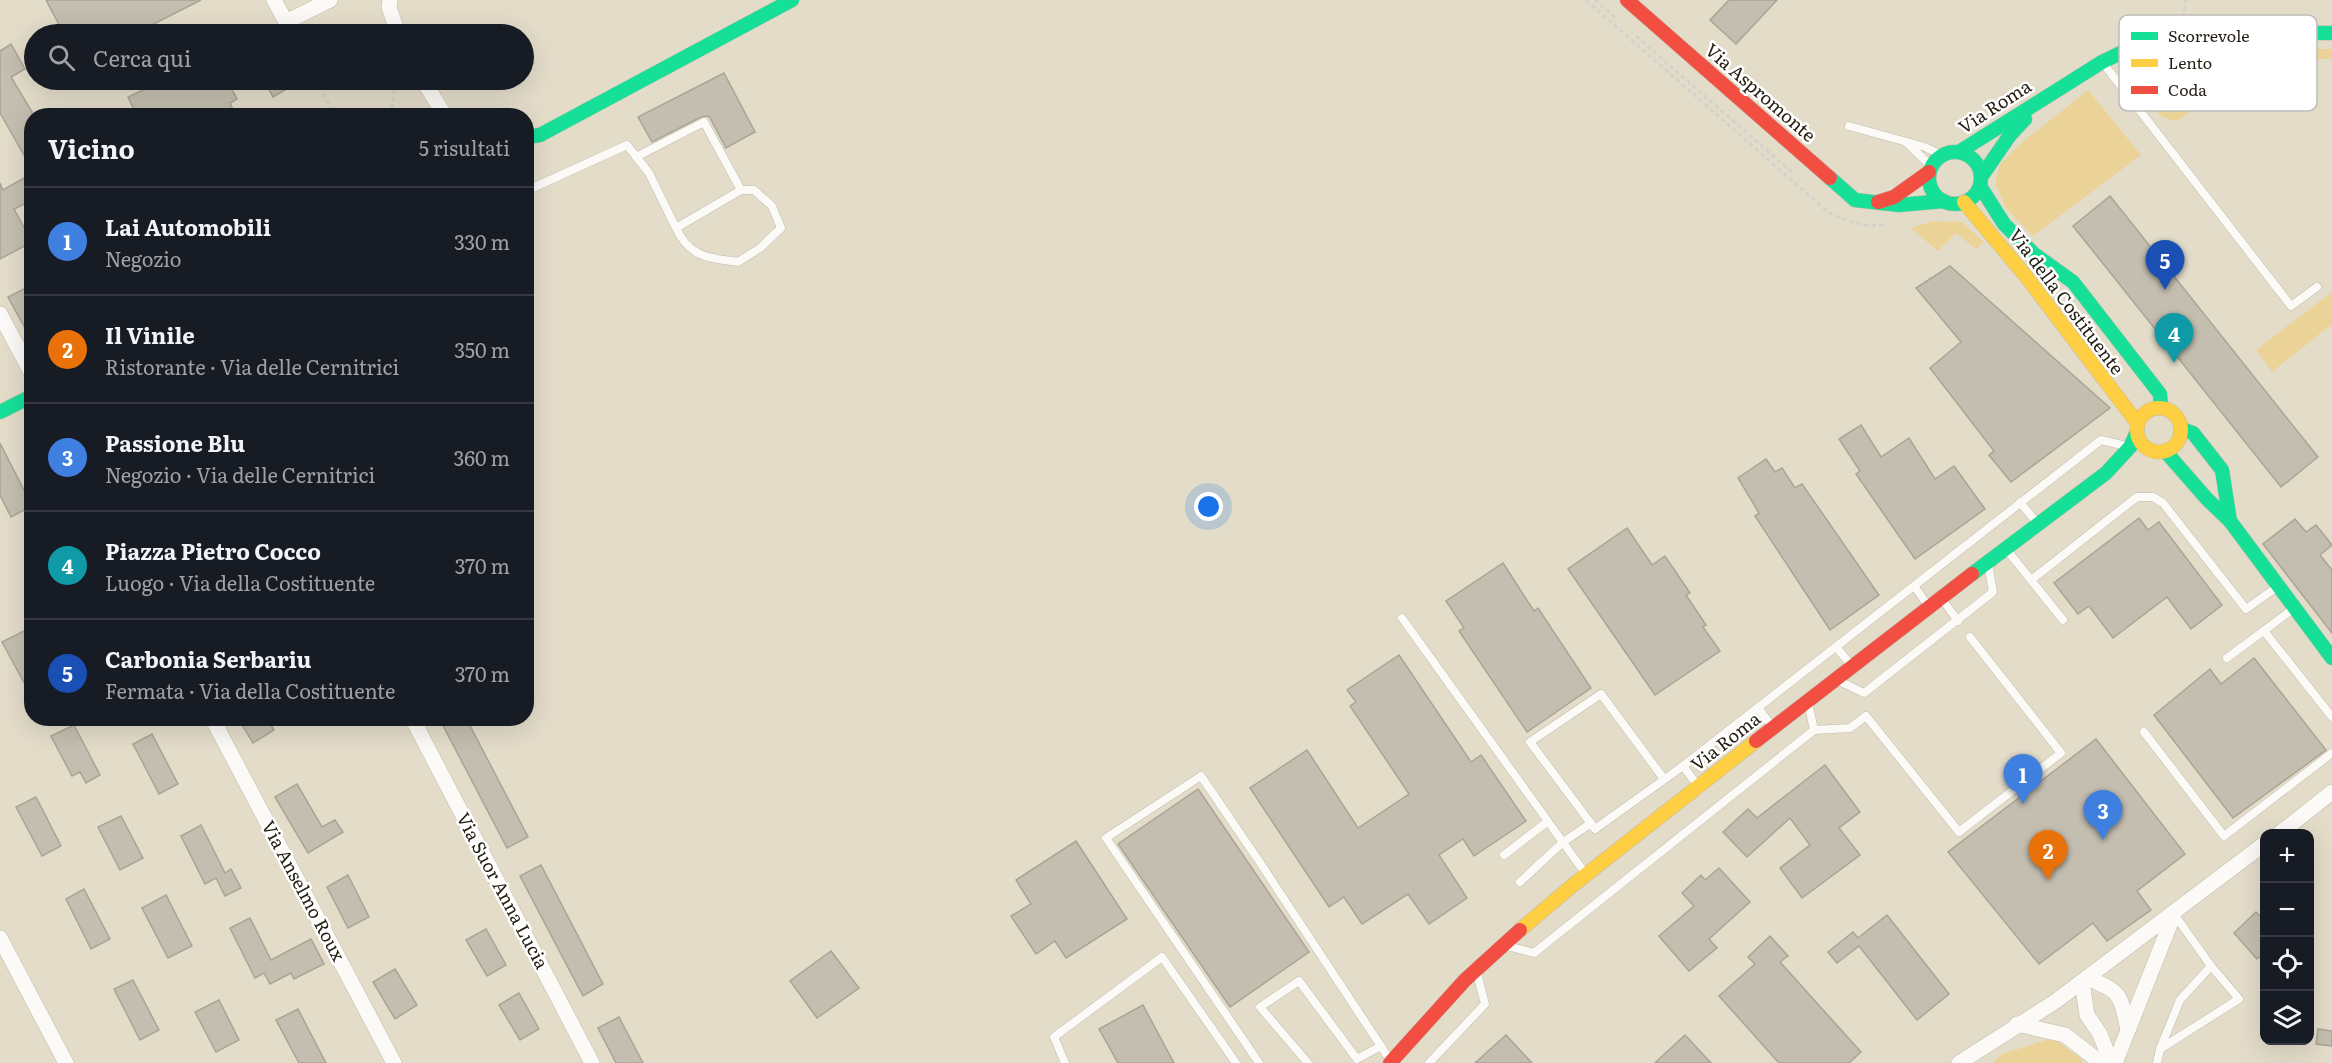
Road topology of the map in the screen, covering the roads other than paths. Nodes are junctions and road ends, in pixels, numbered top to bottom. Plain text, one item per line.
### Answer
1 (274, 0) edge
2 (330, 0) edge
3 (792, 0) edge
4 (1627, 0) edge
5 (386, 2) edge
6 (394, 24) edge
7 (2317, 33) edge
8 (2332, 33) edge
9 (2119, 54) edge
10 (2102, 62) junction
11 (2119, 84) edge
12 (429, 90) edge
13 (2051, 93) junction
14 (440, 108) edge
15 (2140, 111) edge
16 (1850, 126) dead end
17 (534, 135) edge
18 (1906, 142) junction
19 (1959, 152) junction
20 (1941, 155) junction
21 (636, 157) junction
22 (1930, 169) junction
23 (1980, 182) junction
24 (534, 187) edge
25 (741, 190) junction
26 (1944, 201) junction
27 (1964, 202) junction
28 (1874, 203) junction
29 (676, 228) junction
30 (2059, 271) junction
31 (2317, 287) dead end
32 (2037, 291) junction
33 (0, 314) edge
34 (24, 359) edge
35 (24, 400) edge
36 (2161, 408) junction
37 (0, 412) edge
38 (2138, 428) junction
39 (2182, 429) junction
40 (2130, 447) junction
41 (2161, 452) junction
42 (2106, 473) junction
43 (2020, 502) junction
44 (2230, 521) junction
45 (2038, 525) junction
46 (2006, 549) junction
47 (1988, 563) junction
48 (2031, 580) junction
49 (1914, 586) junction
50 (2278, 586) junction
51 (1941, 598) junction
52 (1929, 607) junction
53 (2295, 608) junction
54 (1402, 618) dead end
55 (2063, 620) dead end
56 (1958, 621) junction
57 (2264, 631) junction
58 (1970, 637) dead end
59 (1837, 648) junction
60 (2227, 658) dead end
61 (2332, 658) edge
62 (1852, 666) junction
63 (1835, 679) junction
64 (1808, 701) junction
65 (1758, 708) junction
66 (2332, 717) edge
67 (217, 726) edge
68 (416, 726) edge
69 (1773, 728) junction
70 (1814, 730) junction
71 (2144, 732) dead end
72 (2332, 753) edge
73 (1683, 766) junction
74 (1664, 779) junction
75 (1698, 787) junction
76 (2332, 792) edge
77 (1547, 822) junction
78 (1591, 823) junction
79 (2285, 829) edge
80 (1562, 843) junction
81 (2260, 848) edge
82 (1504, 855) dead end
83 (1586, 874) junction
84 (1520, 882) dead end
85 (2174, 914) junction
86 (0, 938) edge
87 (1502, 945) junction
88 (2211, 966) junction
89 (1476, 969) junction
90 (2085, 980) junction
91 (2011, 1028) junction
92 (2128, 1030) junction
93 (1381, 1046) junction
94 (2160, 1049) junction
95 (1355, 1061) edge
96 (1390, 1062) edge
97 (66, 1063) edge
98 (394, 1063) edge
99 (592, 1063) edge
100 (1065, 1063) edge
101 (1236, 1063) edge
102 (1259, 1063) edge
103 (1308, 1063) edge
104 (1429, 1063) edge
105 (1959, 1063) edge
106 (2101, 1063) edge
107 (2113, 1063) edge
108 (2157, 1063) edge

1 - 2 street
3 - 17 main road
4 - 28 main road, Via Aspromonte
5 - 6 street
7 - 8 main road, Via Roma
9 - 10 main road, Via Roma
10 - 11 lane
10 - 13 main road, Via Roma
12 - 14 street
13 - 19 main road, Via Roma
13 - 23 main road, Via Roma
15 - 31 lane
16 - 18 lane
18 - 20 lane
18 - 22 lane
19 - 20 main road
19 - 23 main road
20 - 22 main road
21 - 24 lane
21 - 25 lane
21 - 29 lane
22 - 26 main road
22 - 28 main road
23 - 27 main road
23 - 30 main road, Via della Costituente
25 - 29 lane
25 - 29 lane
26 - 27 main road
26 - 28 main road, Via Aspromonte
27 - 32 main road, Via della Costituente
30 - 32 main road
30 - 36 main road, Via della Costituente
32 - 38 main road, Via della Costituente
33 - 34 street
35 - 37 main road
36 - 38 main road
36 - 39 main road
38 - 40 main road, Via Roma
38 - 41 main road
39 - 41 main road
39 - 44 main road
40 - 42 main road, Via Roma
40 - 43 lane
41 - 42 main road, Via Roma
41 - 44 main road
42 - 45 main road, Via Roma
43 - 45 lane
43 - 49 lane
44 - 50 main road
45 - 46 main road, Via Roma
46 - 47 main road, Via Roma
46 - 48 lane
47 - 51 main road, Via Roma
47 - 56 lane
48 - 50 lane
48 - 55 lane
49 - 52 lane
49 - 59 lane
50 - 53 main road
51 - 52 main road, Via Roma
51 - 56 lane
52 - 62 main road, Via Roma
53 - 57 lane
53 - 61 main road
54 - 77 lane
56 - 63 lane
57 - 60 lane
57 - 66 lane
58 - 70 lane
59 - 62 lane
59 - 65 lane
62 - 63 main road, Via Roma
63 - 64 main road, Via Roma
64 - 69 main road, Via Roma
64 - 70 lane
65 - 69 lane
65 - 73 lane
67 - 98 street, Via Anselmo Roux
68 - 99 street, Via Suor Anna Lucia
69 - 75 main road, Via Roma
70 - 87 lane
71 - 72 lane
73 - 74 lane
73 - 75 lane
74 - 78 lane
74 - 78 lane
75 - 83 main road, Via Roma
76 - 79 street
77 - 80 lane
77 - 82 lane
78 - 80 lane
80 - 83 lane
80 - 84 lane
81 - 85 street
83 - 87 main road, Via Roma
85 - 88 lane
85 - 90 street
85 - 92 street
86 - 97 street
87 - 89 main road, Via Roma
88 - 94 lane
88 - 94 lane
89 - 96 main road, Via Roma
89 - 104 lane
90 - 91 street
90 - 92 street
90 - 107 street
91 - 105 street
91 - 106 street
92 - 107 street
93 - 95 lane
93 - 96 lane
93 - 102 lane
94 - 108 lane
95 - 103 lane
100 - 101 lane

